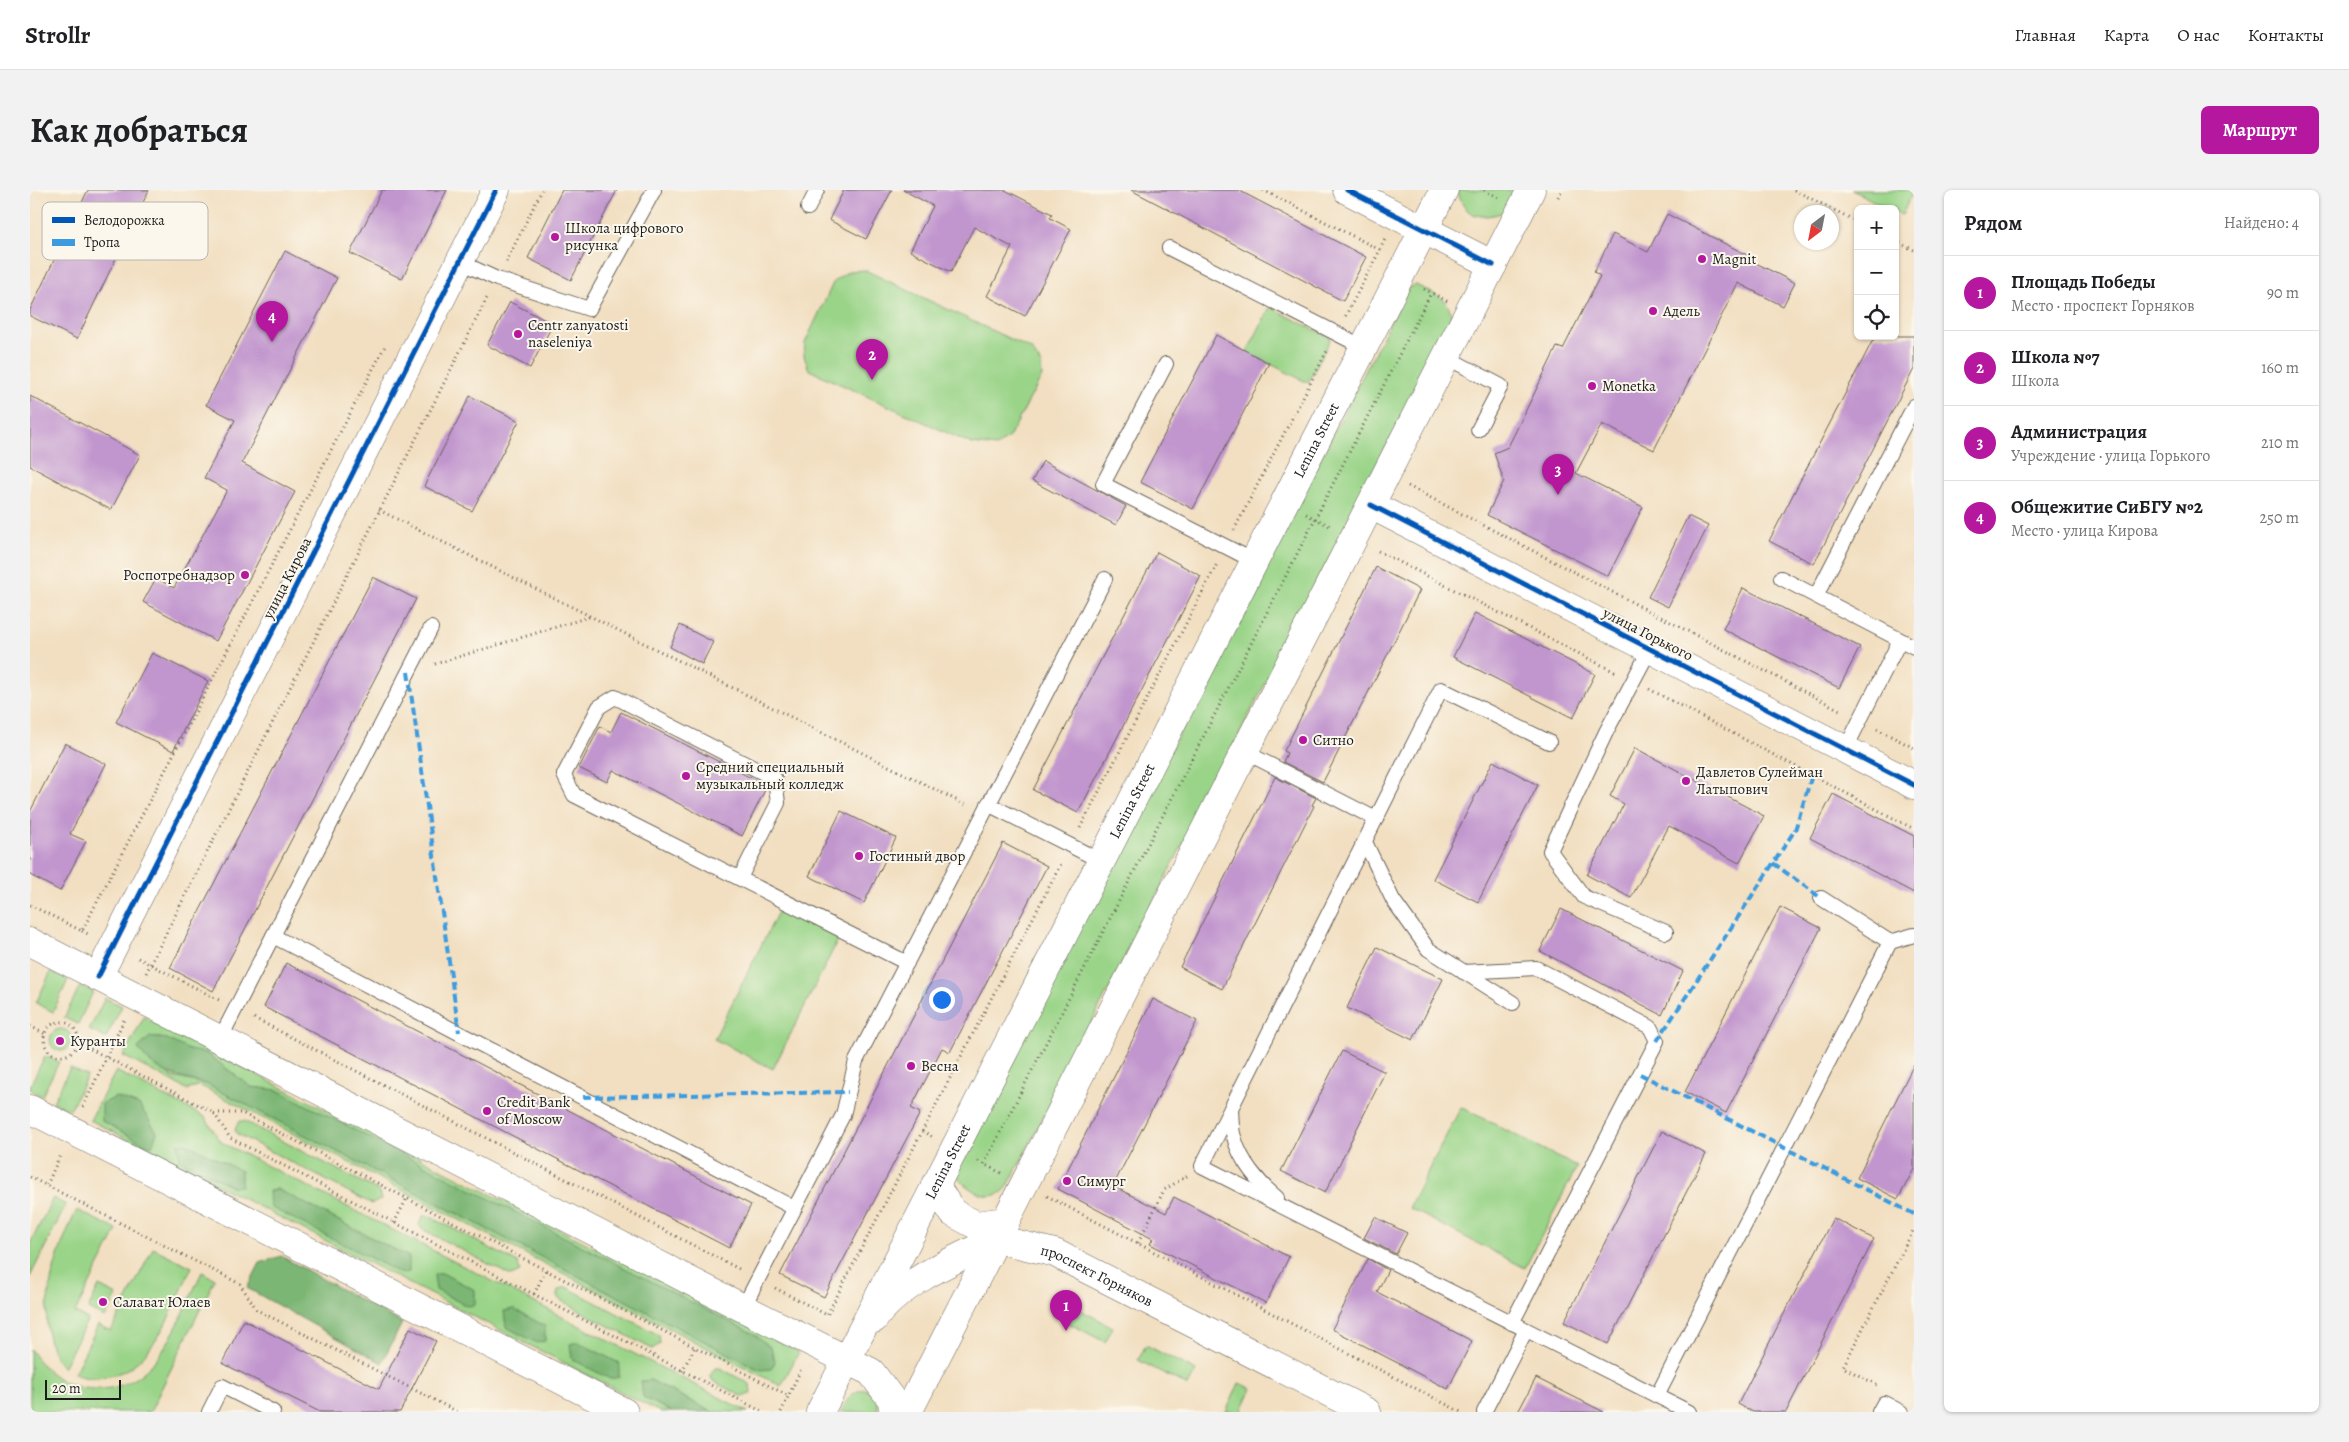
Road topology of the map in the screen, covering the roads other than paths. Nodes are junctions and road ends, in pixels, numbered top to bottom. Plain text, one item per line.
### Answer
1 (496, 190) edge
2 (654, 190) edge
3 (817, 190) edge
4 (1347, 190) edge
5 (1444, 190) edge
6 (1531, 190) edge
7 (808, 208) dead end
8 (1424, 229) junction
9 (1169, 248) dead end
10 (460, 262) junction
11 (1493, 265) junction
12 (1363, 347) junction
13 (1446, 357) junction
14 (1166, 364) dead end
15 (1914, 406) edge
16 (1478, 430) dead end
17 (1371, 505) junction
18 (1254, 562) junction
19 (1781, 578) dead end
20 (1105, 579) dead end
21 (1816, 596) junction
22 (431, 628) dead end
23 (1900, 640) junction
24 (1914, 647) edge
25 (1650, 649) junction
26 (1549, 742) dead end
27 (1846, 750) junction
28 (1245, 752) junction
29 (1914, 785) edge
30 (986, 808) junction
31 (1376, 819) junction
32 (1365, 842) junction
33 (1101, 861) junction
34 (740, 878) junction
35 (1820, 898) dead end
36 (1666, 932) dead end
37 (1914, 935) edge
38 (274, 936) junction
39 (30, 942) edge
40 (1890, 942) junction
41 (907, 963) junction
42 (1463, 972) junction
43 (98, 977) junction
44 (1513, 1003) dead end
45 (220, 1039) junction
46 (30, 1109) edge
47 (1231, 1109) junction
48 (935, 1185) junction
49 (794, 1208) junction
50 (1292, 1212) junction
51 (1001, 1230) junction
52 (743, 1308) junction
53 (1512, 1323) junction
54 (1526, 1330) junction
55 (846, 1359) junction
56 (1657, 1396) junction
57 (1339, 1405) edge
58 (1881, 1407) edge
59 (209, 1412) edge
60 (274, 1412) edge
61 (624, 1412) edge
62 (820, 1412) edge
63 (893, 1412) edge
64 (908, 1412) edge
65 (1367, 1412) edge
66 (1484, 1412) edge
67 (1689, 1412) edge
68 (1901, 1412) edge

1 - 10 main road, улица Кирова
2 - 10 lane
3 - 7 lane
4 - 8 main road
5 - 8 main road, Lenina Street
6 - 11 main road
8 - 11 main road
8 - 12 main road, Lenina Street
9 - 12 lane
10 - 43 main road, улица Кирова
11 - 13 main road
12 - 18 main road, Lenina Street
13 - 16 lane
13 - 17 main road
14 - 18 lane
15 - 21 lane
17 - 25 main road, улица Горького
17 - 28 main road
18 - 33 main road, Lenina Street
19 - 21 lane
20 - 30 lane
21 - 23 lane
22 - 38 lane
23 - 24 lane
23 - 27 lane
25 - 27 main road, улица Горького
25 - 36 lane
26 - 31 lane
27 - 29 main road, улица Горького
28 - 31 lane
28 - 51 main road
30 - 33 lane
30 - 41 lane
31 - 32 lane
32 - 42 lane
32 - 47 lane
33 - 48 main road, Lenina Street
34 - 34 lane
34 - 41 lane
35 - 40 lane
37 - 40 lane
38 - 45 lane
38 - 49 lane
39 - 43 main road
40 - 56 lane
41 - 49 lane
42 - 44 lane
42 - 53 lane
43 - 45 main road
45 - 52 main road
46 - 61 main road
47 - 50 lane
47 - 50 lane
48 - 51 main road
48 - 55 main road, Lenina Street
49 - 52 lane
50 - 53 lane
51 - 55 main road
51 - 57 main road, проспект Горняков
51 - 64 main road
52 - 55 main road
53 - 54 lane
54 - 56 lane
54 - 66 lane
55 - 62 main road, Lenina Street
55 - 63 main road
56 - 67 lane
57 - 65 main road, проспект Горняков
58 - 68 lane
59 - 60 lane

